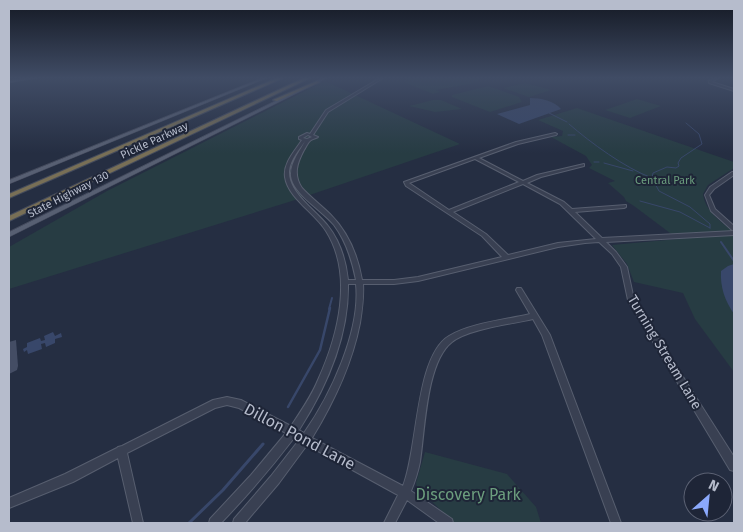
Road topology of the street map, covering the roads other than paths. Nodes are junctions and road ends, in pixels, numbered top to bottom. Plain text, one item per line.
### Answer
1 (205, 103) edge
2 (212, 103) edge
3 (224, 103) edge
4 (255, 103) edge
5 (269, 103) edge
6 (276, 103) edge
7 (340, 103) edge
8 (310, 134) junction
9 (556, 134) dead end
10 (307, 140) junction
11 (476, 158) junction
12 (130, 162) junction
13 (582, 164) dead end
14 (290, 173) junction
15 (734, 173) edge
16 (9, 182) edge
17 (524, 182) junction
18 (31, 186) junction
19 (9, 196) edge
20 (624, 206) dead end
21 (572, 211) junction
22 (449, 212) junction
23 (9, 219) edge
24 (734, 231) edge
25 (9, 235) edge
26 (600, 240) junction
27 (506, 257) junction
28 (345, 282) junction
29 (359, 282) junction
30 (519, 290) dead end
31 (534, 316) junction
32 (293, 432) junction
33 (306, 440) junction
34 (121, 450) junction
35 (734, 466) edge
36 (405, 493) junction
37 (9, 503) edge
38 (138, 523) edge
39 (214, 523) edge
40 (238, 523) edge
41 (389, 523) edge
42 (448, 523) edge
43 (616, 523) edge

1 - 16 main road
2 - 18 highway
3 - 18 highway, Pickle Parkway
4 - 12 highway, Pickle Parkway
5 - 12 highway
6 - 25 main road, State Highway 130
7 - 8 street
8 - 10 street
8 - 10 street
9 - 11 street
10 - 14 street
11 - 17 street, Turning Stream Lane
11 - 22 street
12 - 23 highway, Pickle Parkway
13 - 17 street
14 - 28 street
14 - 29 street
15 - 24 street
17 - 21 street, Turning Stream Lane
17 - 22 street
18 - 19 highway, Pickle Parkway
20 - 21 street
21 - 26 street, Turning Stream Lane
22 - 27 street
24 - 26 street
26 - 27 street
26 - 35 street, Turning Stream Lane
27 - 29 street
28 - 29 street
28 - 32 street
29 - 33 street
30 - 31 street
31 - 36 street
31 - 43 street
32 - 33 street, Dillon Pond Lane
32 - 34 street, Dillon Pond Lane
32 - 39 street
33 - 36 street, Dillon Pond Lane
33 - 40 street
34 - 37 street, Dillon Pond Lane
34 - 38 street
36 - 41 street
36 - 42 street, Dillon Pond Lane

